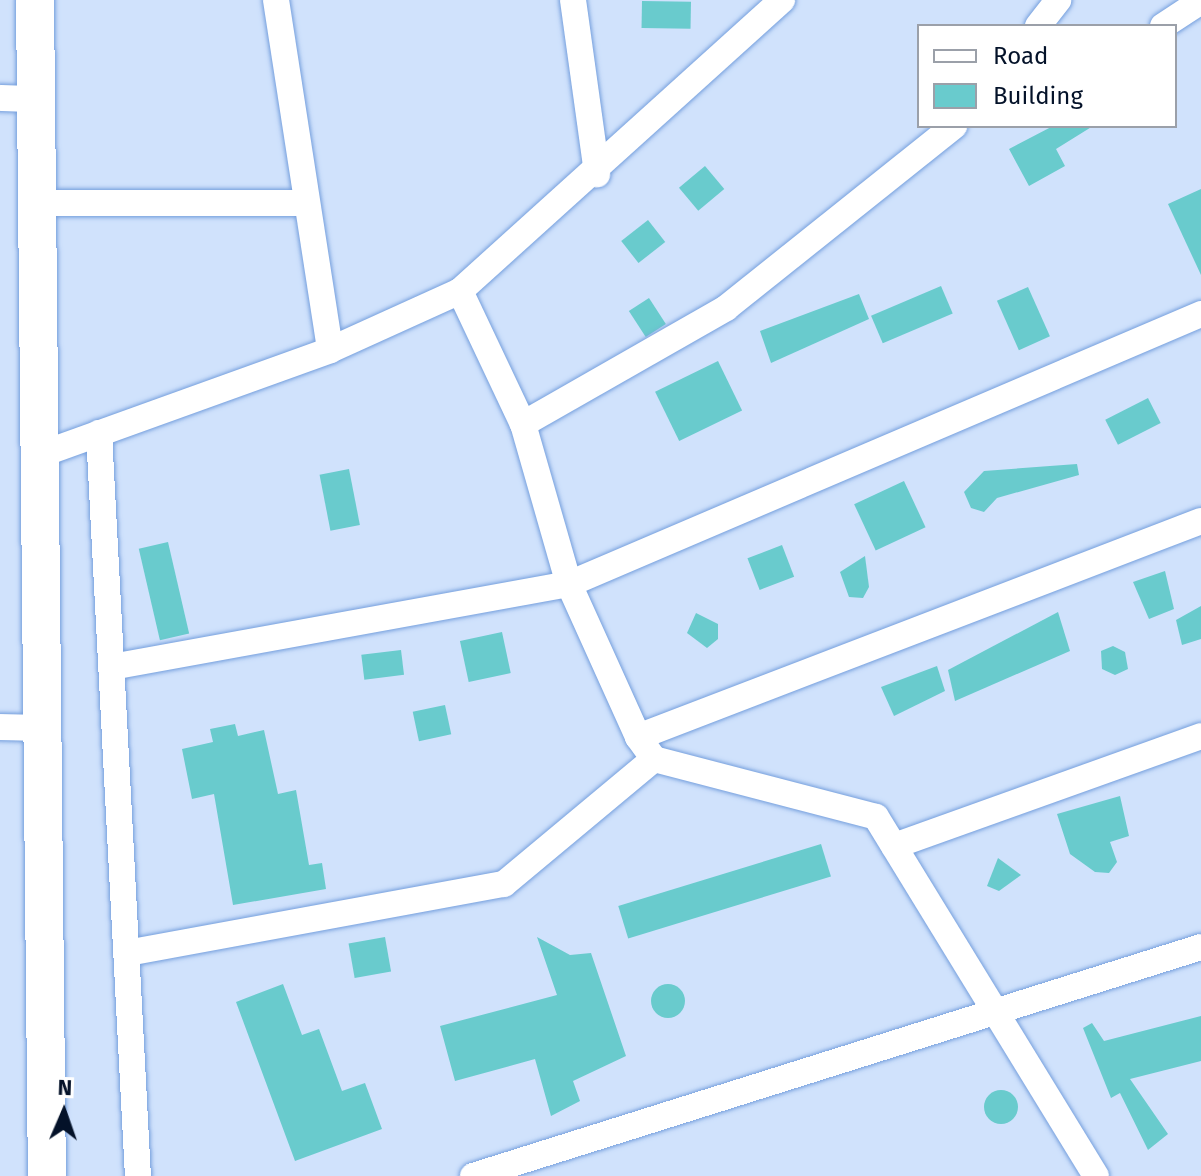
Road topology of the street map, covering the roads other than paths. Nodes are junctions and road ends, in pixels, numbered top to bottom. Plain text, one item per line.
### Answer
1 (35, 0) edge
2 (276, 0) edge
3 (573, 0) edge
4 (1058, 0) edge
5 (1201, 1) edge
6 (778, 2) edge
7 (1040, 24) edge
8 (1166, 24) edge
9 (18, 98) edge
10 (951, 128) edge
11 (597, 174) junction
12 (38, 203) junction
13 (302, 203) junction
14 (460, 291) junction
15 (1201, 314) edge
16 (330, 350) junction
17 (523, 424) junction
18 (99, 433) junction
19 (39, 455) junction
20 (1201, 521) edge
21 (569, 584) junction
22 (112, 667) junction
23 (0, 727) edge
24 (40, 728) junction
25 (1201, 736) edge
26 (638, 737) junction
27 (654, 759) junction
28 (894, 846) junction
29 (1201, 947) edge
30 (127, 953) junction
31 (993, 1009) junction
32 (47, 1176) edge
33 (138, 1176) edge
34 (473, 1176) edge
35 (1096, 1176) edge

1 - 9 main road
2 - 13 street
3 - 11 street
4 - 7 street
5 - 8 street
6 - 11 street
9 - 12 main road
10 - 17 street
11 - 14 street
12 - 13 street
12 - 19 main road
13 - 16 street
14 - 16 street
14 - 17 street
15 - 21 street
16 - 18 street
17 - 21 street
18 - 19 street
18 - 22 street
19 - 24 main road
20 - 26 street
21 - 22 street
21 - 26 street
22 - 30 street
23 - 24 street
24 - 32 main road
25 - 28 street
26 - 27 street
27 - 28 street
27 - 30 street
28 - 31 street
29 - 31 street
30 - 33 street
31 - 34 street
31 - 35 street

